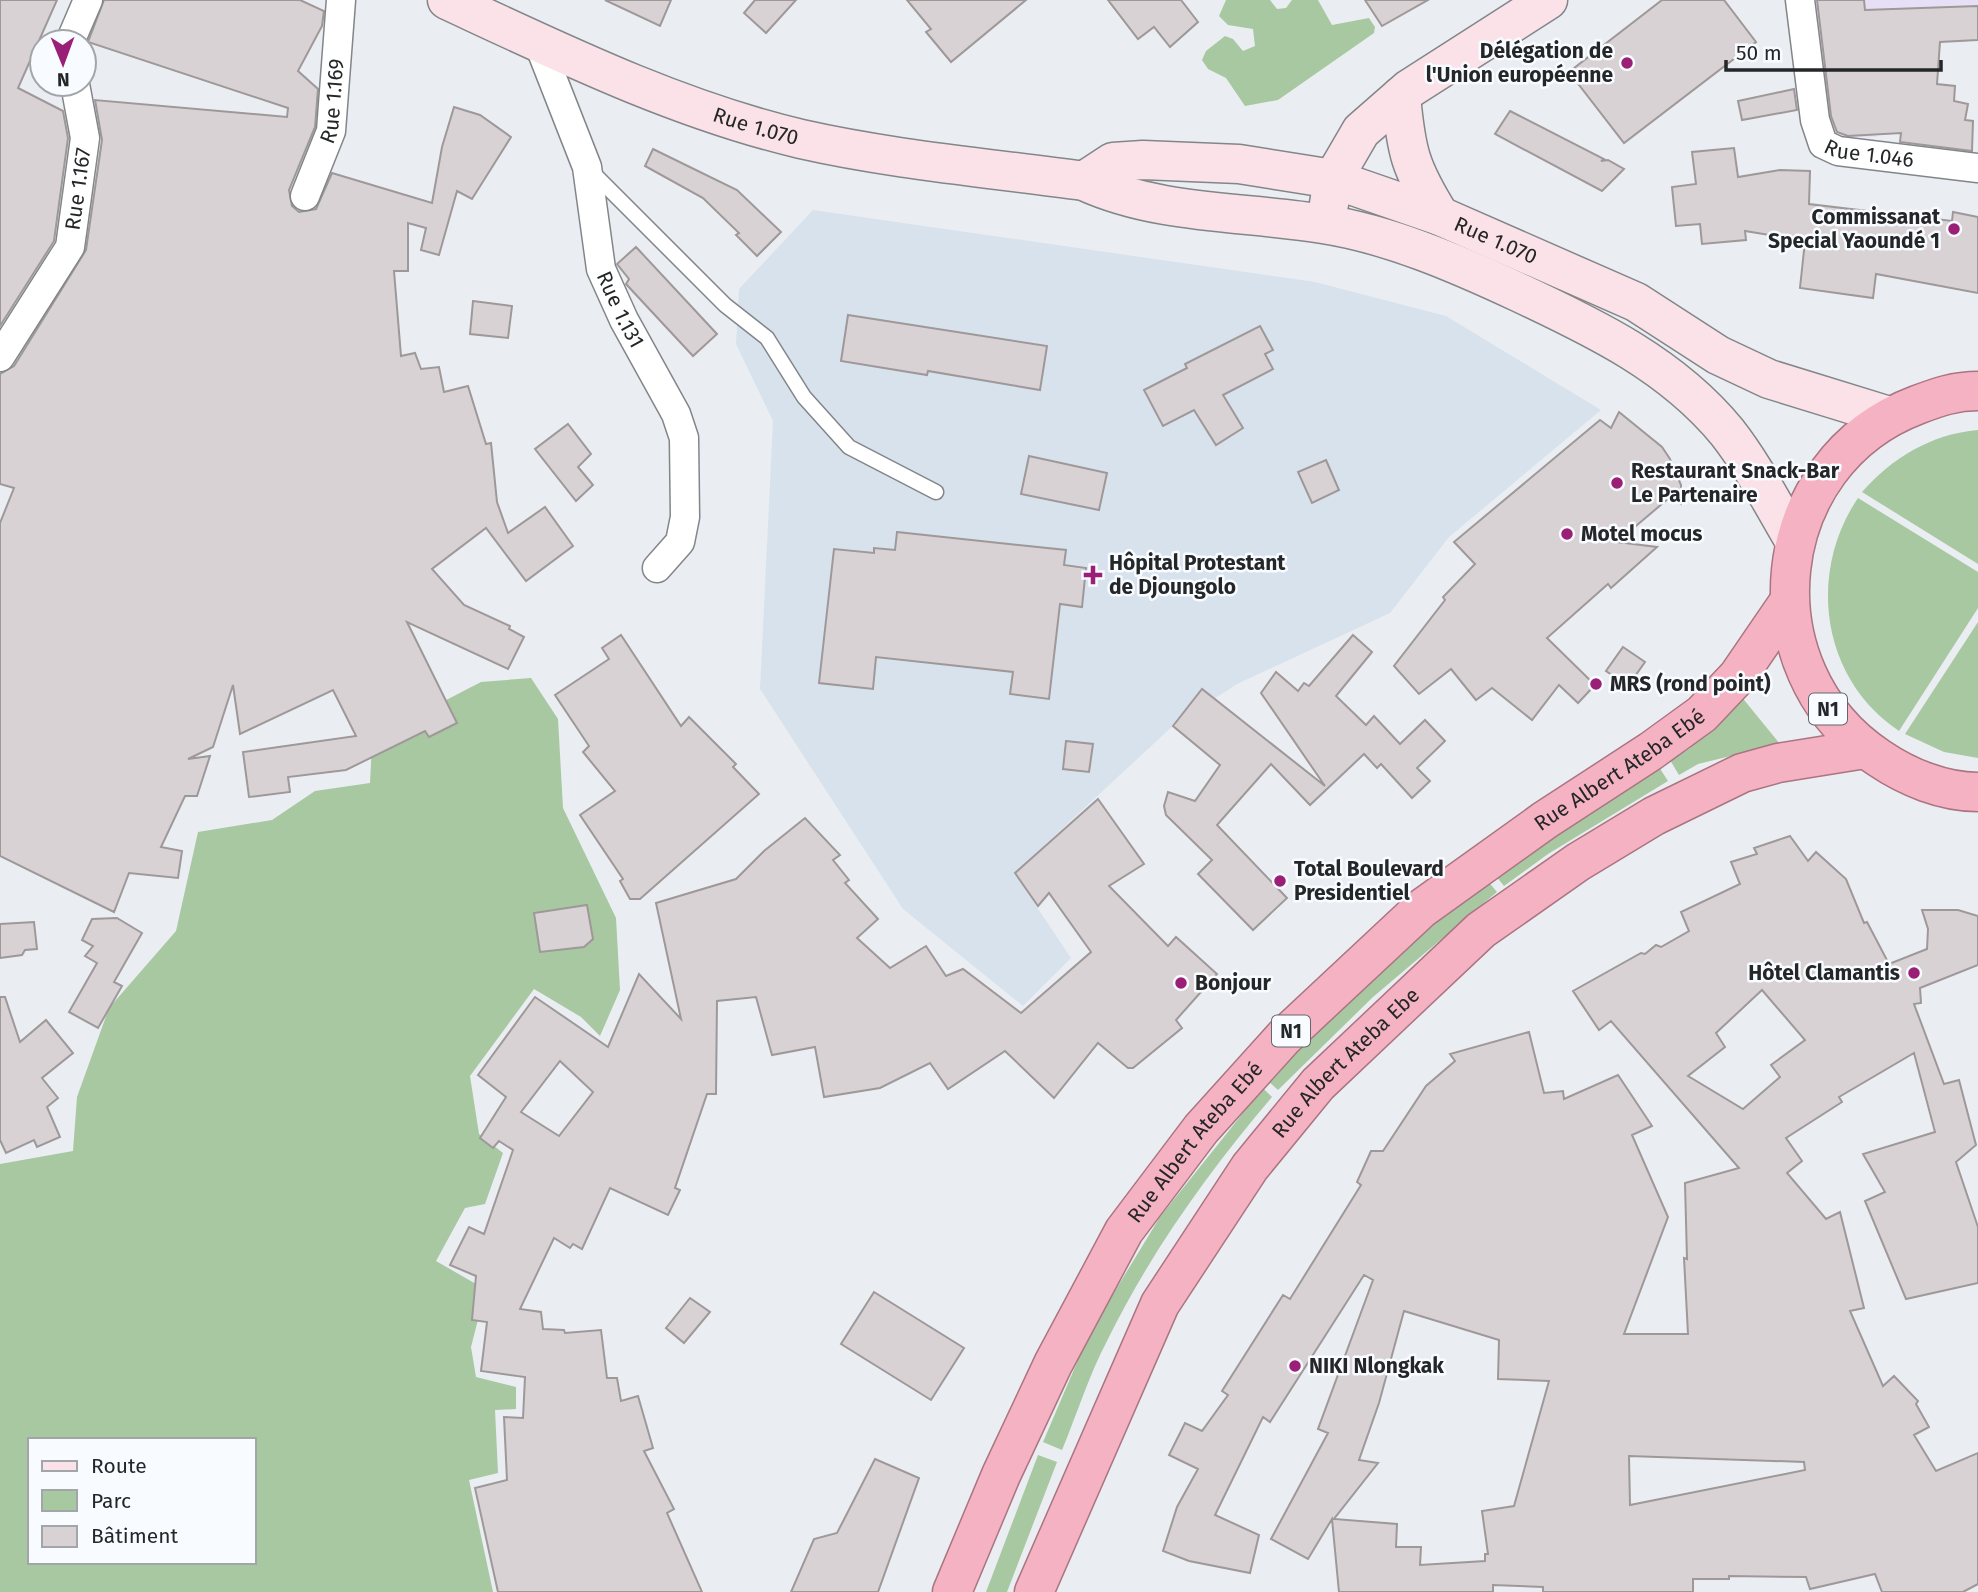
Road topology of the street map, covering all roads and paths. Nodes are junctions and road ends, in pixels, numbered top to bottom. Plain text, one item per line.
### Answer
1 (88, 0) edge
2 (341, 0) edge
3 (447, 0) edge
4 (1548, 0) edge
5 (1800, 0) edge
6 (76, 28) edge
7 (538, 42) junction
8 (1401, 96) junction
9 (78, 98) edge
10 (587, 167) junction
11 (1978, 168) edge
12 (1333, 178) junction
13 (1084, 181) junction
14 (305, 197) dead end
15 (1440, 216) junction
16 (1325, 224) junction
17 (0, 358) edge
18 (1978, 390) edge
19 (1889, 416) junction
20 (936, 492) dead end
21 (1794, 540) junction
22 (657, 568) dead end
23 (1788, 603) junction
24 (1865, 749) junction
25 (1975, 795) edge
26 (952, 1592) edge
27 (1034, 1592) edge

1 - 6 street
2 - 14 street, Rue 1.169
3 - 7 main road, Rue 1.070
4 - 8 main road
5 - 11 street, Rue 1.046
7 - 10 street, Rue 1.131
7 - 13 main road, Rue 1.070
8 - 12 main road
8 - 15 main road
9 - 17 street, Rue 1.167
10 - 20 lane
10 - 22 street, Rue 1.131
12 - 13 main road, Rue 1.070
12 - 15 main road, Rue 1.070
12 - 16 main road
13 - 16 main road, Rue 1.070
15 - 19 main road, Rue 1.070
16 - 21 main road, Rue 1.070
18 - 19 highway, N1
19 - 21 highway, N1
21 - 23 highway, N1
23 - 24 highway, N1
23 - 26 highway, Rue Albert Ateba Ebé / N1
24 - 25 highway, N1
24 - 27 highway, Rue Albert Ateba Ebe / N1

